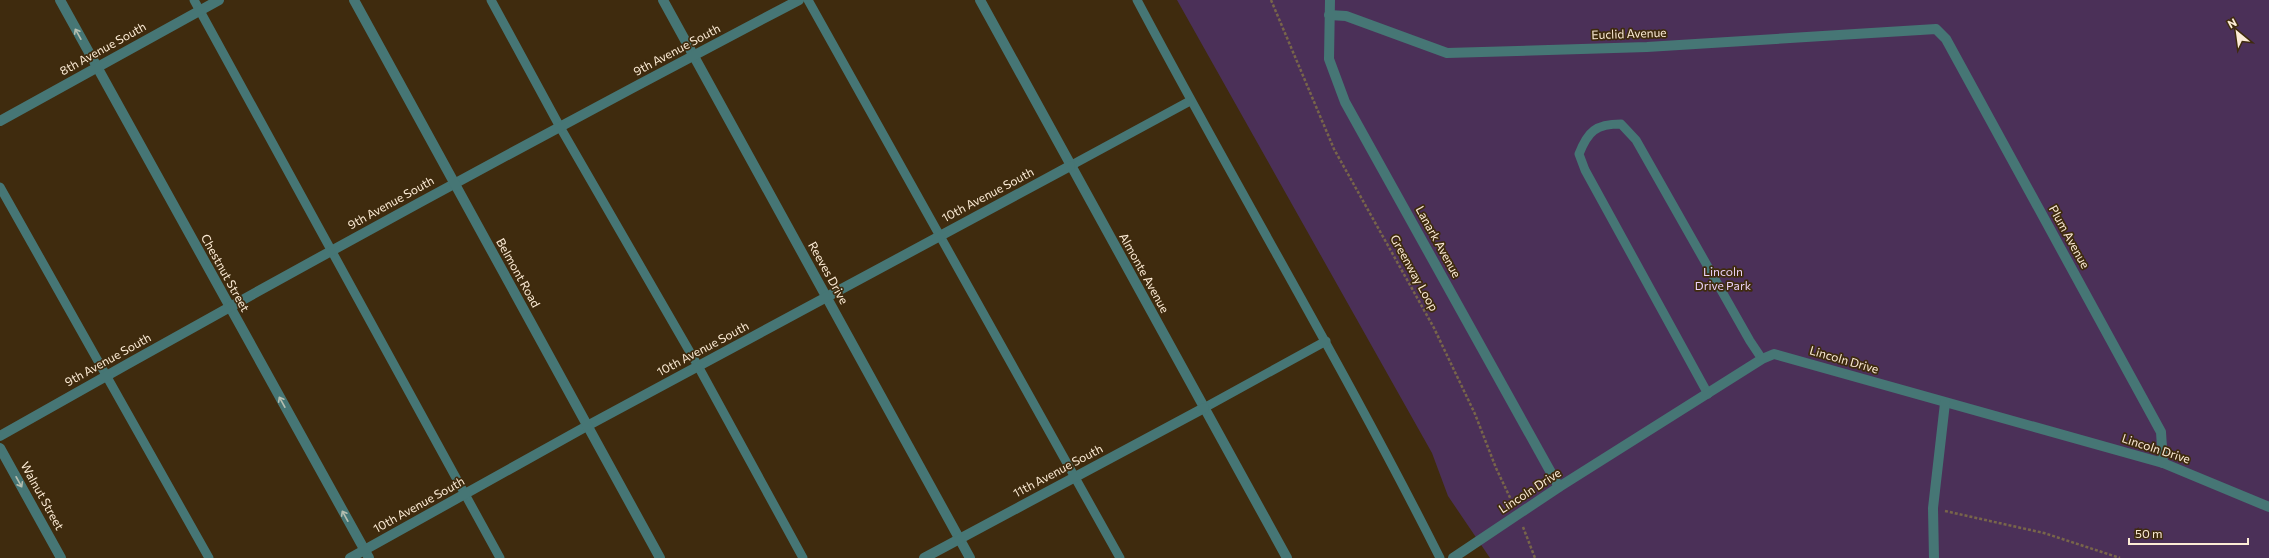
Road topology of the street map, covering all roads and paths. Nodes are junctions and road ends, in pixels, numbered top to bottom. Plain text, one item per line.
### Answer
1 (60, 0) edge
2 (194, 0) edge
3 (219, 0) edge
4 (354, 0) edge
5 (491, 0) edge
6 (663, 0) edge
7 (799, 0) edge
8 (808, 0) edge
9 (980, 0) edge
10 (1137, 0) edge
11 (1271, 0) edge
12 (1330, 0) edge
13 (199, 11) junction
14 (1329, 15) junction
15 (1936, 29) joint
16 (694, 56) junction
17 (97, 68) junction
18 (1190, 101) junction
19 (0, 121) edge
20 (560, 127) junction
21 (1070, 166) junction
22 (454, 184) junction
23 (0, 187) edge
24 (940, 235) junction
25 (331, 251) junction
26 (826, 296) junction
27 (229, 307) junction
28 (1326, 341) junction
29 (1762, 359) junction
30 (698, 366) junction
31 (108, 375) junction
32 (1708, 394) junction
33 (1945, 403) junction
34 (1204, 408) junction
35 (587, 426) junction
36 (0, 436) edge
37 (0, 448) edge
38 (2163, 463) junction
39 (1076, 477) junction
40 (1559, 487) junction
41 (464, 494) junction
42 (2269, 507) edge
43 (1933, 508) junction
44 (1518, 515) junction
45 (960, 539) junction
46 (366, 554) edge
47 (61, 558) edge
48 (210, 558) edge
49 (350, 558) edge
50 (500, 558) edge
51 (660, 558) edge
52 (803, 558) edge
53 (924, 558) edge
54 (970, 558) edge
55 (1120, 558) edge
56 (1287, 558) edge
57 (1440, 558) edge
58 (1453, 558) edge
59 (1535, 558) edge
60 (1934, 558) edge
61 (2120, 558) edge

17 -> 1 street, Chestnut Street
2 - 13 lane
3 - 13 street, 8th Avenue South
4 - 22 street, Belmont Road
5 - 20 lane
6 - 16 street, Reeves Drive
7 - 16 street, 9th Avenue South
8 - 24 lane
9 - 21 street, Almonte Avenue
10 - 18 lane
11 - 44 path, Greenway Loop
12 - 14 street, Lanark Avenue
13 - 17 street, 8th Avenue South
13 - 25 lane
14 - 15 street, Euclid Avenue
14 - 40 street, Lanark Avenue
15 - 38 street, Plum Avenue
16 - 20 street, 9th Avenue South
16 - 26 street, Reeves Drive
17 - 19 street, 8th Avenue South
17 - 27 street, Chestnut Street
18 - 21 lane
18 - 28 lane
20 - 22 street, 9th Avenue South
20 - 30 lane
21 - 24 street, 10th Avenue South
21 - 34 street, Almonte Avenue
22 - 25 street, 9th Avenue South
22 - 35 street, Belmont Road
23 - 31 lane
24 - 26 street, 10th Avenue South
24 - 39 lane
25 - 27 street, 9th Avenue South
25 - 41 lane
26 - 30 street, 10th Avenue South
26 - 45 street, Reeves Drive
27 - 31 street, 9th Avenue South
46 -> 27 street, Chestnut Street
28 - 34 lane
28 - 57 lane
29 - 32 street, Lincoln Drive
29 - 32 lane
29 - 33 street, Lincoln Drive
30 - 35 street, 10th Avenue South
30 - 52 lane
31 - 36 street, 9th Avenue South
31 - 48 lane
32 - 40 street, Lincoln Drive
33 - 38 street, Lincoln Drive
33 - 43 street
34 - 39 street, 11th Avenue South
34 - 56 street, Almonte Avenue
35 - 41 street, 10th Avenue South
35 - 51 street, Belmont Road
37 -> 47 street, Walnut Street
38 - 42 street, Lincoln Drive
39 - 45 street, 11th Avenue South
39 - 55 lane
40 - 44 street, Lincoln Drive
41 - 46 street, 10th Avenue South
41 - 50 lane
43 - 60 street
43 - 61 path
44 - 58 street, Lincoln Drive
44 - 59 path, Greenway Loop
45 - 53 street, 11th Avenue South
45 - 54 street, Reeves Drive
46 - 49 street, 10th Avenue South

